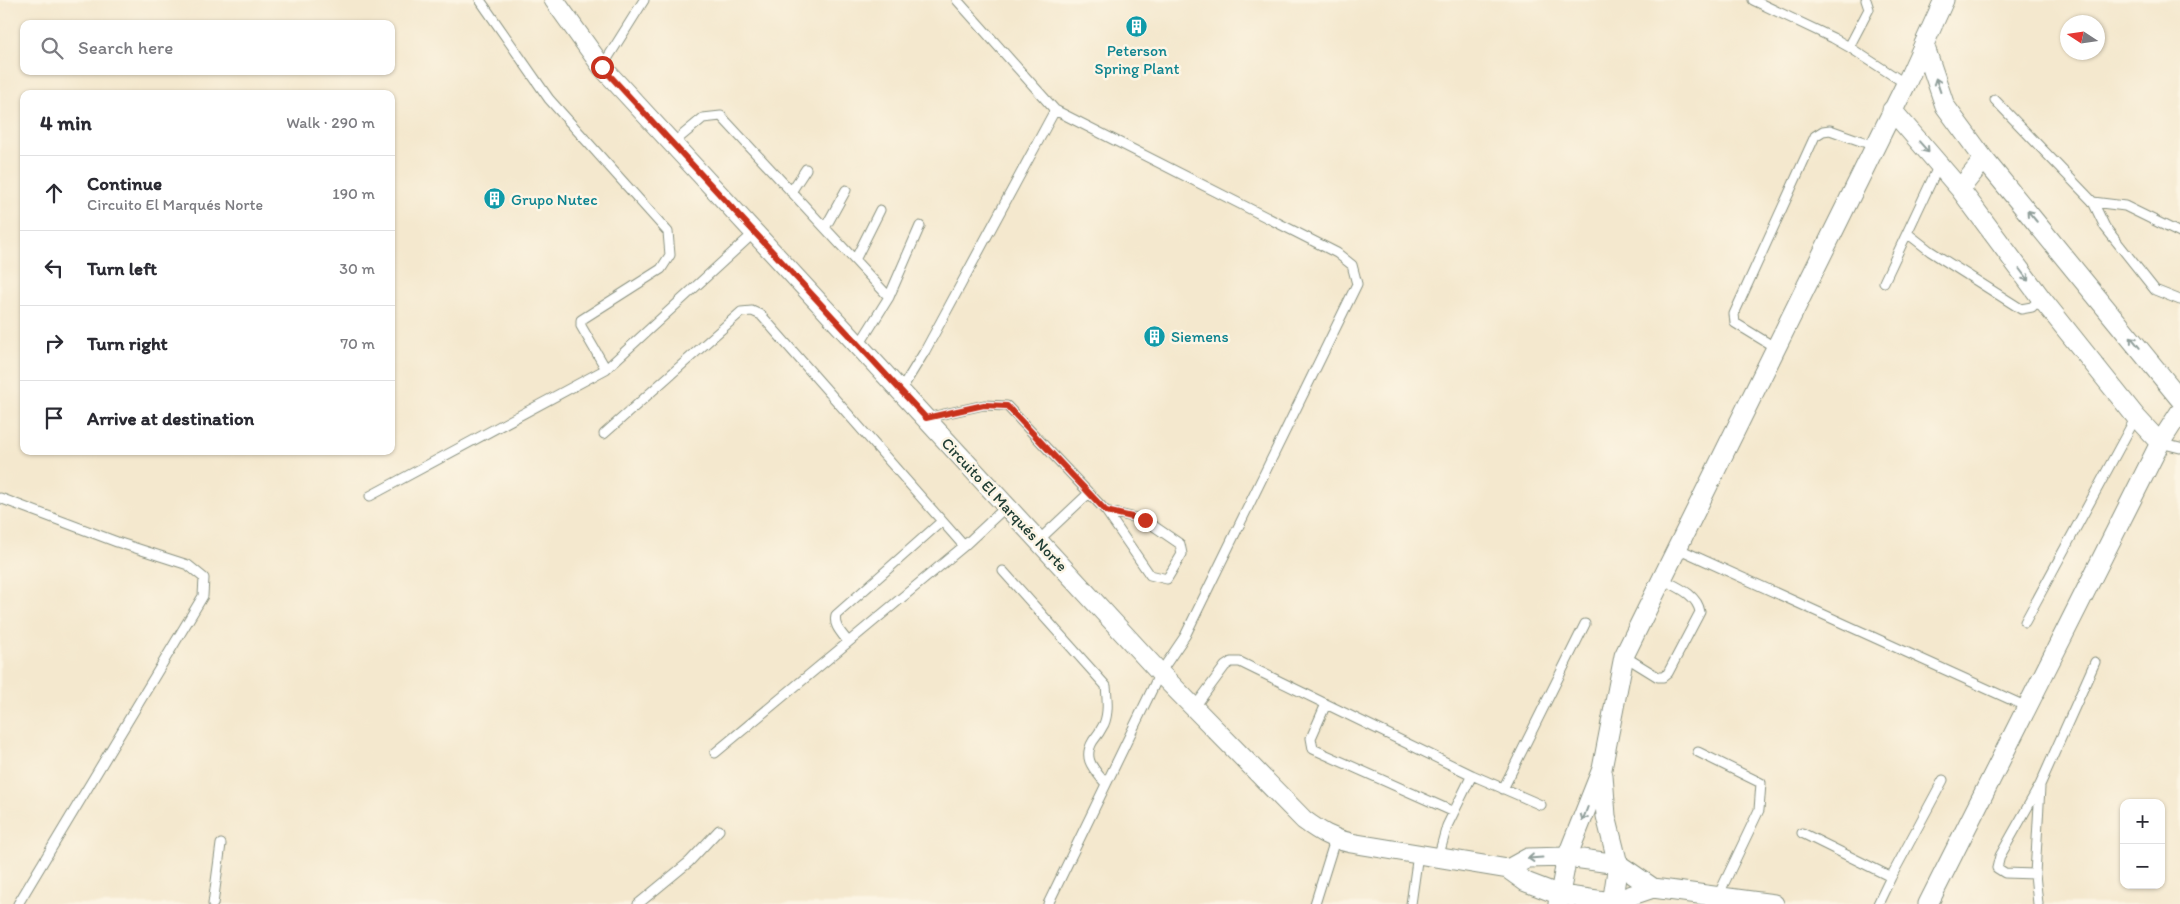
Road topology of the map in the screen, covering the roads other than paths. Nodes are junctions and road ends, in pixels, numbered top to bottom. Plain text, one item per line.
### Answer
1 (480, 0) edge
2 (644, 0) edge
3 (957, 0) edge
4 (1753, 0) edge
5 (1866, 0) edge
6 (1944, 0) edge
7 (559, 3) edge
8 (1924, 44) junction
9 (1848, 47) junction
10 (602, 67) junction
11 (1906, 84) junction
12 (1995, 100) dead end
13 (1055, 110) junction
14 (1892, 110) junction
15 (673, 143) junction
16 (1875, 146) junction
17 (1984, 159) junction
18 (1939, 165) junction
19 (806, 169) dead end
20 (1960, 189) junction
21 (846, 190) dead end
22 (791, 192) junction
23 (2093, 202) junction
24 (880, 210) dead end
25 (920, 226) dead end
26 (825, 228) junction
27 (755, 232) junction
28 (2180, 233) edge
29 (1907, 234) junction
30 (855, 260) junction
31 (1884, 282) dead end
32 (889, 297) junction
33 (2040, 298) junction
34 (2180, 300) edge
35 (859, 345) junction
36 (1776, 348) junction
37 (606, 369) junction
38 (901, 390) junction
39 (2180, 399) edge
40 (2180, 412) edge
41 (2136, 417) junction
42 (926, 418) junction
43 (604, 434) dead end
44 (2160, 444) junction
45 (2180, 448) edge
46 (1089, 493) junction
47 (370, 496) dead end
48 (0, 498) edge
49 (1007, 506) junction
50 (1106, 511) junction
51 (942, 521) junction
52 (1038, 540) junction
53 (964, 546) junction
54 (1677, 548) junction
55 (1003, 571) dead end
56 (1662, 579) junction
57 (2025, 622) dead end
58 (1585, 624) dead end
59 (848, 642) junction
60 (1624, 656) junction
61 (2095, 662) dead end
62 (1160, 673) junction
63 (1326, 704) junction
64 (2027, 707) junction
65 (1194, 708) junction
66 (1698, 752) dead end
67 (715, 753) dead end
68 (1602, 769) junction
69 (1472, 775) junction
70 (1943, 780) dead end
71 (1106, 784) junction
72 (2040, 784) junction
73 (1503, 788) junction
74 (1541, 805) dead end
75 (1454, 812) junction
76 (719, 830) dead end
77 (1802, 833) dead end
78 (1335, 840) junction
79 (221, 844) dead end
80 (1418, 854) junction
81 (1567, 857) junction
82 (1438, 858) junction
83 (1618, 864) junction
84 (1508, 869) junction
85 (2035, 874) junction
86 (1891, 877) junction
87 (1653, 888) junction
88 (1718, 896) junction
89 (1559, 899) edge
90 (1612, 903) edge
91 (18, 904) edge
92 (213, 904) edge
93 (638, 904) edge
94 (1048, 904) edge
95 (1315, 904) edge
96 (1411, 904) edge
97 (1774, 904) edge
98 (1878, 904) edge
99 (1928, 904) edge
100 (2038, 904) edge

1 - 37 lane
2 - 10 lane
3 - 13 lane
4 - 9 lane
5 - 9 lane
6 - 8 street
7 - 10 street, Circuito El Marqués Norte
8 - 11 street
17 -> 8 street
9 - 11 lane
10 - 15 street, Circuito El Marqués Norte
11 - 14 street
12 - 23 lane
13 - 38 lane
13 - 62 lane
14 - 16 street
14 -> 18 street
15 - 22 lane
15 - 27 street, Circuito El Marqués Norte
16 - 36 street
16 - 36 lane
17 - 20 street
39 -> 17 street
18 - 20 street
18 - 29 lane
19 - 22 lane
20 -> 33 street
21 - 26 lane
22 - 26 lane
23 - 28 lane
23 - 34 lane
24 - 30 lane
25 - 32 lane
26 - 30 lane
27 - 35 street, Circuito El Marqués Norte
27 - 37 lane
29 - 31 lane
29 - 33 lane
30 - 32 lane
32 - 35 lane
33 - 41 street
35 - 38 street, Circuito El Marqués Norte
36 - 54 street
37 - 47 lane
38 - 42 street, Circuito El Marqués Norte
40 - 44 street
41 - 44 street
41 - 57 lane
42 - 46 lane
42 - 49 street, Circuito El Marqués Norte
43 - 51 lane
44 - 45 lane
44 - 64 street
46 - 50 lane
46 - 52 lane
48 - 91 lane
49 - 52 street, Circuito El Marqués Norte
49 - 53 lane
50 - 50 lane
51 - 53 lane
51 - 59 lane
52 - 62 street, Circuito El Marqués Norte
53 - 59 lane
54 - 56 street
54 - 64 lane
55 - 71 lane
56 - 60 street
56 - 60 lane
58 - 73 lane
59 - 67 lane
60 - 68 street
61 - 72 lane
62 - 65 street, Circuito El Marqués Norte
62 - 71 lane
63 - 65 lane
63 - 69 lane
63 - 75 lane
64 - 99 street
65 - 78 street, Circuito El Marqués Norte
66 - 88 lane
68 -> 81 street
68 - 83 street
69 - 73 lane
69 - 75 lane
70 - 86 lane
71 - 94 lane
72 - 85 lane
72 - 85 lane
73 - 74 lane
75 - 82 lane
76 - 93 lane
77 - 86 lane
78 - 80 street, Circuito El Marqués Norte
78 - 95 lane
79 - 92 lane
80 - 82 street, Circuito El Marqués Norte
80 - 96 lane
81 - 83 street, Circuito El Marqués Norte
81 -> 84 street, Circuito El Marqués Norte
81 - 89 street
82 - 84 street, Circuito El Marqués Norte
83 - 87 street, Circuito El Marqués Norte
83 - 90 street
84 - 89 street, Circuito El Marqués Norte
85 - 100 lane
86 - 98 lane
87 - 88 street, Circuito El Marqués Norte
87 - 90 street, Circuito El Marqués Norte
88 - 97 street, Circuito El Marqués Norte
89 - 90 street, Circuito El Marqués Norte

